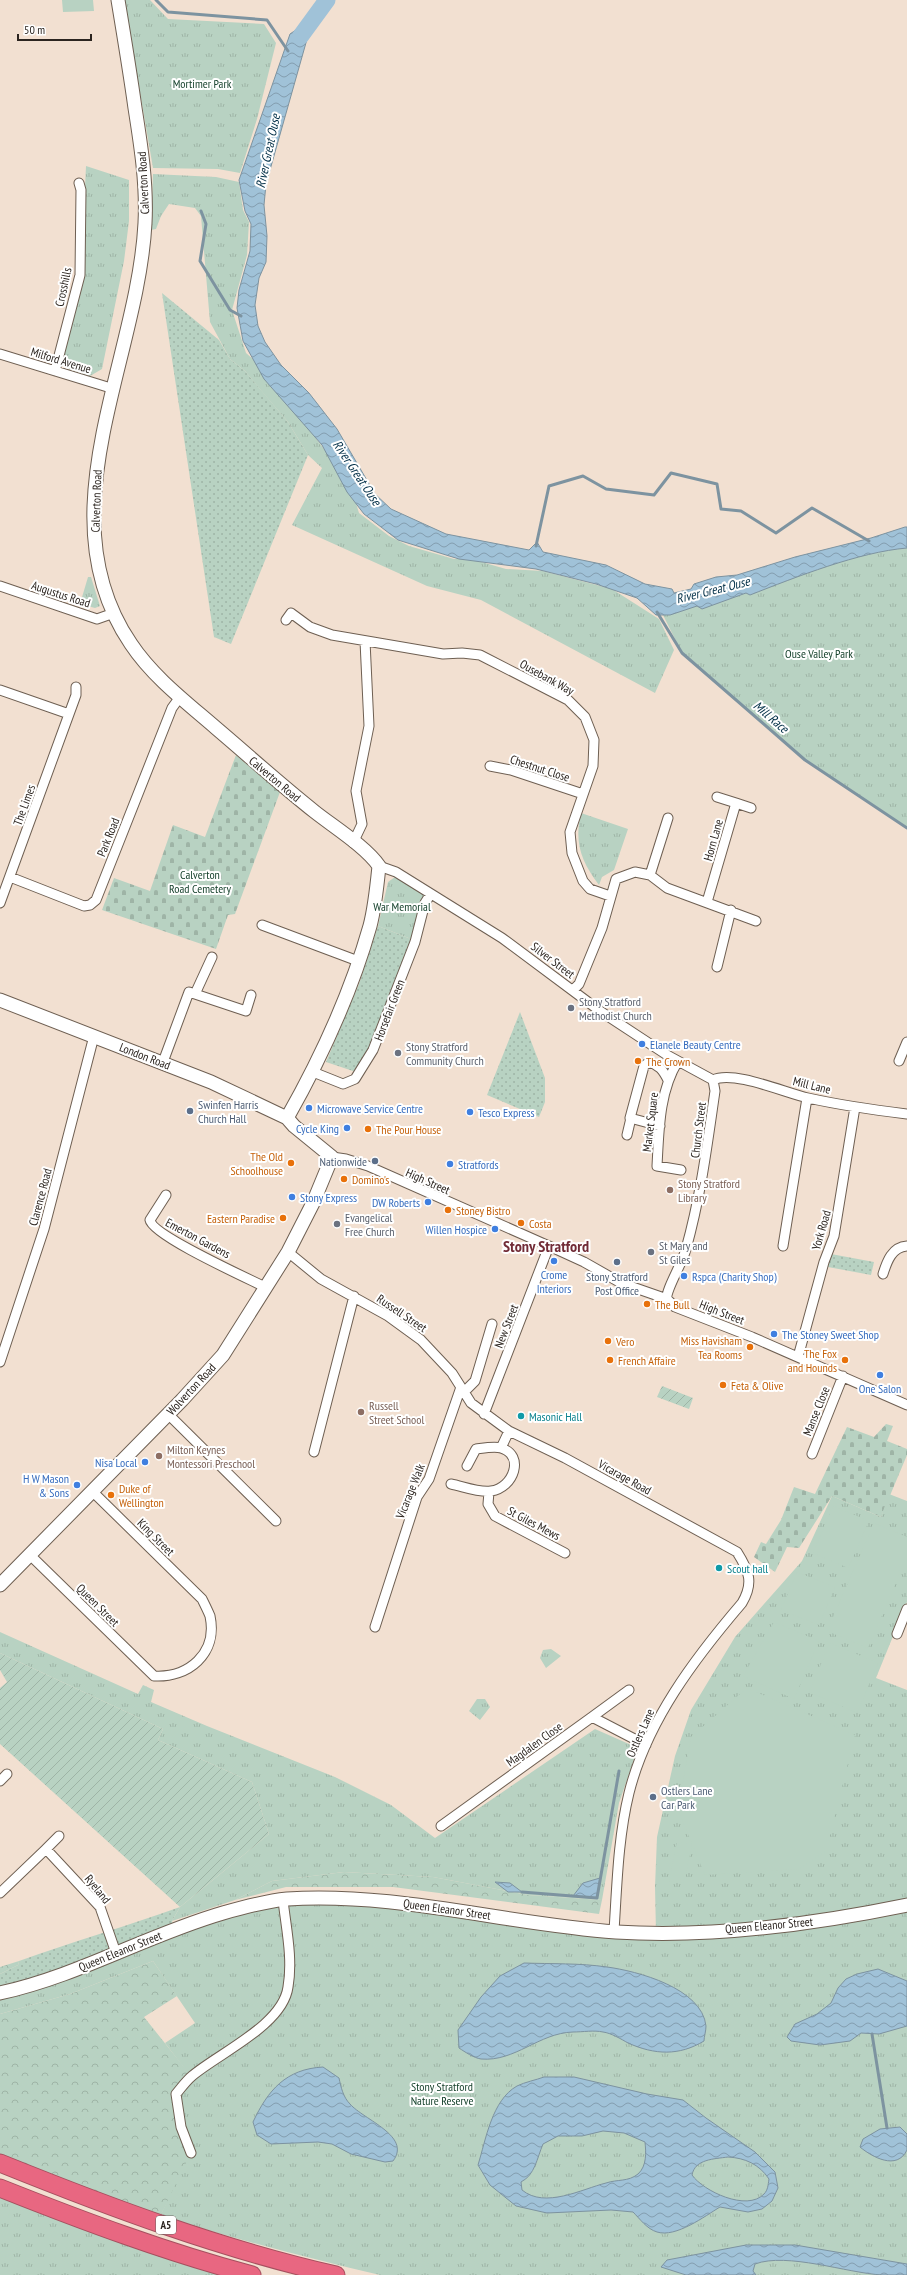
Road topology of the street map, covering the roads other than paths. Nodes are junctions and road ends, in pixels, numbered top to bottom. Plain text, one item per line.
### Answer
1 (118, 0) edge
2 (79, 183) dead end
3 (0, 354) edge
4 (55, 371) junction
5 (114, 389) junction
6 (0, 586) edge
7 (114, 613) junction
8 (290, 613) dead end
9 (365, 640) junction
10 (76, 687) dead end
11 (0, 690) edge
12 (180, 697) junction
13 (69, 714) junction
14 (490, 766) dead end
15 (583, 794) junction
16 (717, 797) dead end
17 (736, 804) junction
18 (751, 808) dead end
19 (668, 818) dead end
20 (353, 843) junction
21 (379, 866) junction
22 (650, 875) junction
23 (10, 877) junction
24 (430, 895) junction
25 (610, 896) junction
26 (707, 902) junction
27 (0, 903) edge
28 (731, 910) junction
29 (756, 921) dead end
30 (262, 925) dead end
31 (212, 957) dead end
32 (358, 961) junction
33 (717, 967) dead end
34 (574, 990) junction
35 (195, 994) junction
36 (251, 995) dead end
37 (0, 1000) edge
38 (94, 1036) junction
39 (907, 1042) edge
40 (678, 1061) junction
41 (899, 1061) dead end
42 (163, 1062) junction
43 (313, 1072) junction
44 (712, 1078) junction
45 (668, 1080) junction
46 (807, 1098) junction
47 (855, 1107) junction
48 (907, 1114) edge
49 (287, 1118) junction
50 (631, 1118) junction
51 (660, 1126) junction
52 (627, 1135) dead end
53 (332, 1157) junction
54 (681, 1170) dead end
55 (166, 1195) dead end
56 (549, 1246) junction
57 (783, 1246) dead end
58 (907, 1246) edge
59 (288, 1252) junction
60 (883, 1274) dead end
61 (265, 1287) junction
62 (354, 1296) junction
63 (667, 1299) junction
64 (492, 1324) dead end
65 (798, 1357) junction
66 (0, 1362) edge
67 (843, 1376) junction
68 (462, 1389) junction
69 (907, 1405) edge
70 (168, 1414) junction
71 (484, 1414) junction
72 (508, 1431) junction
73 (501, 1448) junction
74 (314, 1452) dead end
75 (812, 1454) dead end
76 (466, 1466) dead end
77 (451, 1484) dead end
78 (93, 1492) junction
79 (489, 1492) junction
80 (276, 1521) dead end
81 (565, 1553) dead end
82 (30, 1555) junction
83 (747, 1568) joint
84 (2, 1579) edge
85 (907, 1609) edge
86 (376, 1628) dead end
87 (897, 1634) dead end
88 (149, 1672) joint
89 (628, 1690) dead end
90 (592, 1717) junction
91 (646, 1745) junction
92 (7, 1774) dead end
93 (0, 1781) edge
94 (441, 1826) dead end
95 (59, 1836) dead end
96 (46, 1850) junction
97 (0, 1893) edge
98 (283, 1900) junction
99 (907, 1905) edge
100 (614, 1932) junction
101 (116, 1953) junction
102 (0, 1993) edge
103 (191, 2153) dead end
104 (0, 2163) edge
105 (0, 2188) edge
106 (252, 2275) edge
107 (336, 2275) edge

1 - 5 street, Calverton Road
2 - 4 street, Crosshills
3 - 4 street, Milford Avenue
4 - 5 street, Milford Avenue
5 - 7 street, Calverton Road
6 - 7 street, Augustus Road
7 - 12 street, Calverton Road
8 - 9 street, Ousebank Way
9 - 15 street, Ousebank Way
9 - 20 street
10 - 13 street, The Limes
11 - 13 street
12 - 20 street, Calverton Road
12 - 23 street, Park Road
13 - 23 street, The Limes
14 - 15 street, Chestnut Close
15 - 25 street, Ousebank Way
16 - 17 street
17 - 18 street
17 - 26 street, Horn Lane
19 - 22 street
20 - 21 street, Calverton Road
21 - 24 street, Silver Street
21 - 32 street
22 - 25 street
22 - 26 street
23 - 27 street, The Limes
24 - 34 street, Silver Street
24 - 43 street, Horsefair Green
25 - 34 street
26 - 28 street
28 - 29 street
28 - 33 street
30 - 32 street
31 - 35 street
32 - 43 street
34 - 40 street, Silver Street
35 - 36 street
35 - 42 street
37 - 38 street, London Road
38 - 42 street, London Road
38 - 66 street, Clarence Road
39 - 41 street
40 - 44 street, Silver Street
40 - 45 street, Market Square
42 - 49 street, London Road
43 - 49 street
44 - 46 street, Mill Lane
44 - 63 street, Church Street
45 - 50 street
45 - 51 street, Market Square
46 - 47 street, Mill Lane
46 - 57 street
47 - 48 street, Mill Lane
47 - 65 street, York Road
49 - 53 street, London Road
50 - 51 street
50 - 52 street
51 - 54 street, Market Square
53 - 56 street, High Street
53 - 59 street, Wolverton Road
55 - 61 street, Emerton Gardens
56 - 63 street, High Street
56 - 71 street, New Street
58 - 60 street
59 - 61 street, Wolverton Road
59 - 62 street, Russell Street
61 - 70 street, Wolverton Road
62 - 68 street, Russell Street
62 - 74 street
63 - 65 street, High Street
64 - 68 street, Vicarage Walk
65 - 67 street, High Street
67 - 69 street, High Street
67 - 75 street, Manse Close
68 - 71 street, Russell Street
68 - 86 street, Vicarage Walk
70 - 78 street, Wolverton Road
70 - 80 street
71 - 72 street, Vicarage Road
72 - 73 street
72 - 83 street, Vicarage Road
73 - 76 street
73 - 79 street
77 - 79 street
78 - 82 street, Wolverton Road
78 - 88 street, King Street
79 - 81 street, St Giles Mews
82 - 84 street, Wolverton Road
82 - 88 street, Queen Street
83 - 91 street, Ostlers Lane
85 - 87 street
89 - 90 street, Magdalen Close
90 - 91 street
90 - 94 street, Magdalen Close
91 - 100 street, Ostlers Lane
92 - 93 street
95 - 96 street
96 - 97 street
96 - 101 street, Ryeland
98 - 100 street, Queen Eleanor Street
98 - 101 street, Queen Eleanor Street
98 - 103 street
99 - 100 street, Queen Eleanor Street
101 - 102 street, Queen Eleanor Street
104 - 107 highway, A5
105 - 106 highway, A5

